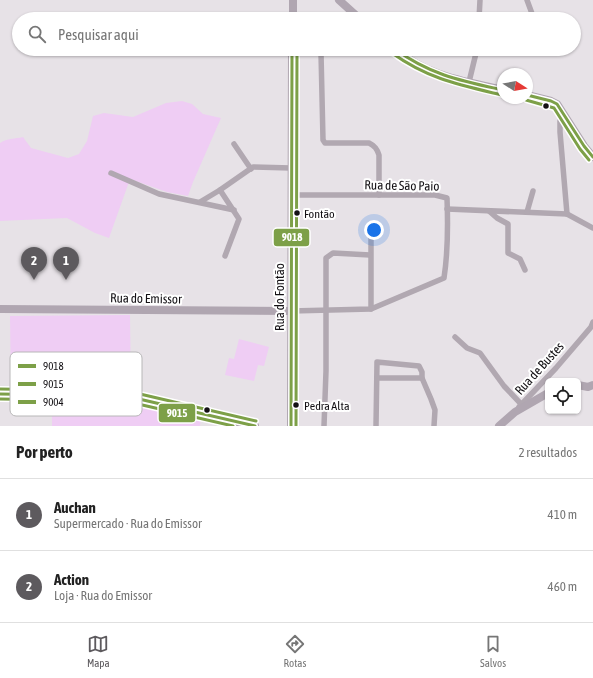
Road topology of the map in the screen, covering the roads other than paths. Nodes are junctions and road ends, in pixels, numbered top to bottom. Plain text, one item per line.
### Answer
1 (294, 0) edge
2 (339, 0) edge
3 (480, 0) edge
4 (527, 0) edge
5 (293, 12) edge
6 (352, 12) edge
7 (480, 12) edge
8 (531, 12) edge
9 (292, 56) edge
10 (321, 56) edge
11 (404, 56) edge
12 (475, 56) edge
13 (469, 82) junction
14 (497, 89) edge
15 (533, 97) edge
16 (563, 113) junction
17 (234, 144) dead end
18 (593, 157) edge
19 (291, 168) junction
20 (251, 169) junction
21 (111, 173) dead end
22 (220, 190) junction
23 (533, 191) dead end
24 (291, 195) junction
25 (379, 195) junction
26 (200, 202) junction
27 (447, 209) junction
28 (234, 210) junction
29 (489, 210) junction
30 (527, 212) junction
31 (567, 214) junction
32 (593, 228) edge
33 (371, 234) dead end
34 (370, 255) junction
35 (225, 256) dead end
36 (525, 270) dead end
37 (0, 309) edge
38 (371, 309) junction
39 (326, 310) junction
40 (291, 311) junction
41 (592, 326) edge
42 (455, 337) dead end
43 (377, 378) junction
44 (422, 378) junction
45 (581, 385) edge
46 (591, 387) edge
47 (0, 394) edge
48 (10, 394) edge
49 (545, 395) edge
50 (142, 400) edge
51 (522, 405) junction
52 (515, 412) junction
53 (222, 422) edge
54 (502, 425) edge
55 (255, 426) edge
56 (291, 426) edge
57 (324, 426) edge
58 (376, 426) edge
59 (434, 426) edge

1 - 5 main road
2 - 6 main road
3 - 7 street
4 - 8 street
9 - 19 main road, Rua do Fontão
10 - 25 street
11 - 13 main road
12 - 13 street
13 - 14 main road
15 - 16 main road
16 - 18 main road
16 - 31 street
17 - 20 street
19 - 20 street
19 - 24 main road, Rua do Fontão
20 - 22 street
21 - 26 street
22 - 26 street
22 - 28 street
23 - 30 street
24 - 25 street, Rua de São Paio
24 - 40 main road, Rua do Fontão
25 - 27 street, Rua de São Paio
26 - 28 street
27 - 29 street, Rua de São Paio
27 - 38 street
28 - 35 street
29 - 30 street, Rua de São Paio
29 - 36 street
30 - 31 street, Rua de São Paio
31 - 32 street, Rua de São Paio
33 - 34 street
34 - 38 street
34 - 39 street
37 - 40 main road, Rua do Emissor
38 - 39 street
39 - 40 street
39 - 57 street
40 - 56 main road, Rua do Fontão
41 - 51 street, Rua de Bustes
42 - 51 street
43 - 44 street
43 - 44 street
43 - 58 street
44 - 59 street
45 - 46 main road
47 - 48 main road
49 - 52 main road
50 - 53 main road
51 - 52 street, Rua de Bustes
52 - 54 main road, Rua de Bustes
53 - 55 main road

